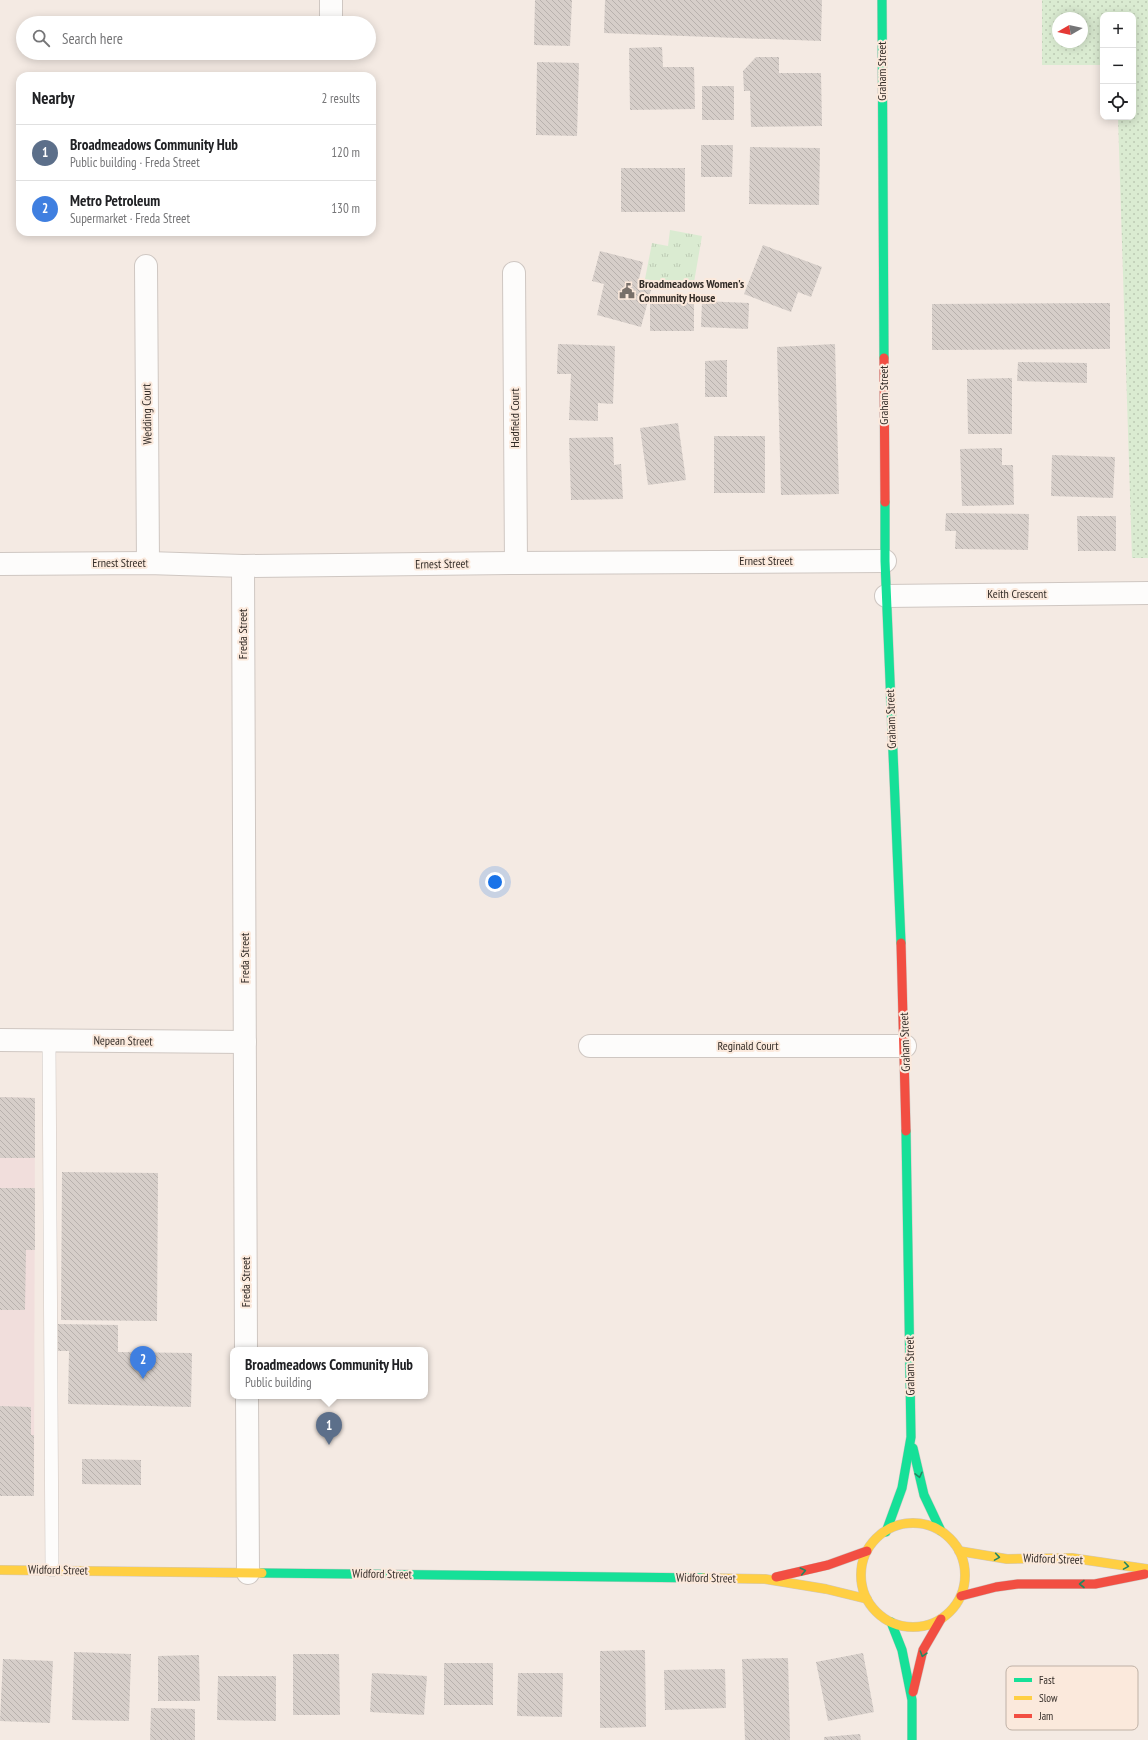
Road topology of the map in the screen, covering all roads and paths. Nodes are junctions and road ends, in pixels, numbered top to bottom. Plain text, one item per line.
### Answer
1 (330, 0) edge
2 (882, 0) edge
3 (330, 16) edge
4 (146, 266) dead end
5 (514, 273) dead end
6 (885, 561) junction
7 (148, 563) junction
8 (516, 563) junction
9 (0, 564) edge
10 (243, 566) junction
11 (1148, 593) edge
12 (886, 596) junction
13 (0, 1040) edge
14 (49, 1040) junction
15 (245, 1042) junction
16 (590, 1046) dead end
17 (905, 1046) junction
18 (246, 1347) edge
19 (247, 1399) edge
20 (911, 1437) junction
21 (941, 1531) junction
22 (886, 1532) junction
23 (867, 1551) junction
24 (959, 1551) junction
25 (1148, 1569) edge
26 (0, 1570) edge
27 (52, 1570) junction
28 (248, 1573) junction
29 (1148, 1574) edge
30 (765, 1579) junction
31 (961, 1596) junction
32 (867, 1599) junction
33 (941, 1619) junction
34 (891, 1622) junction
35 (912, 1700) junction
36 (912, 1740) edge

1 - 3 street
2 - 6 street, Graham Street
4 - 7 street, Wedding Court
5 - 8 street, Hadfield Court
6 - 8 street, Ernest Street
6 - 12 street, Graham Street
7 - 9 street, Ernest Street
7 - 10 street, Ernest Street
8 - 10 street, Ernest Street
10 - 15 street, Freda Street
11 - 12 street, Keith Crescent
12 - 17 street, Graham Street
13 - 14 street, Nepean Street
14 - 15 street, Nepean Street
14 - 27 lane
15 - 18 street, Freda Street
16 - 17 street, Reginald Court
17 - 20 street, Graham Street
19 - 28 street
20 -> 21 street, Graham Street
20 - 22 street, Graham Street
21 - 22 street
21 - 24 street
22 - 23 street
30 -> 23 street, Widford Street
23 - 32 street
24 -> 25 street, Widford Street
24 - 31 street
26 - 27 street, Widford Street
27 - 28 street, Widford Street
28 - 30 street, Widford Street
29 -> 31 street, Widford Street
30 - 32 street, Widford Street
31 - 33 street
32 - 34 street
33 - 34 street
33 -> 35 street
34 - 35 street
35 - 36 street

